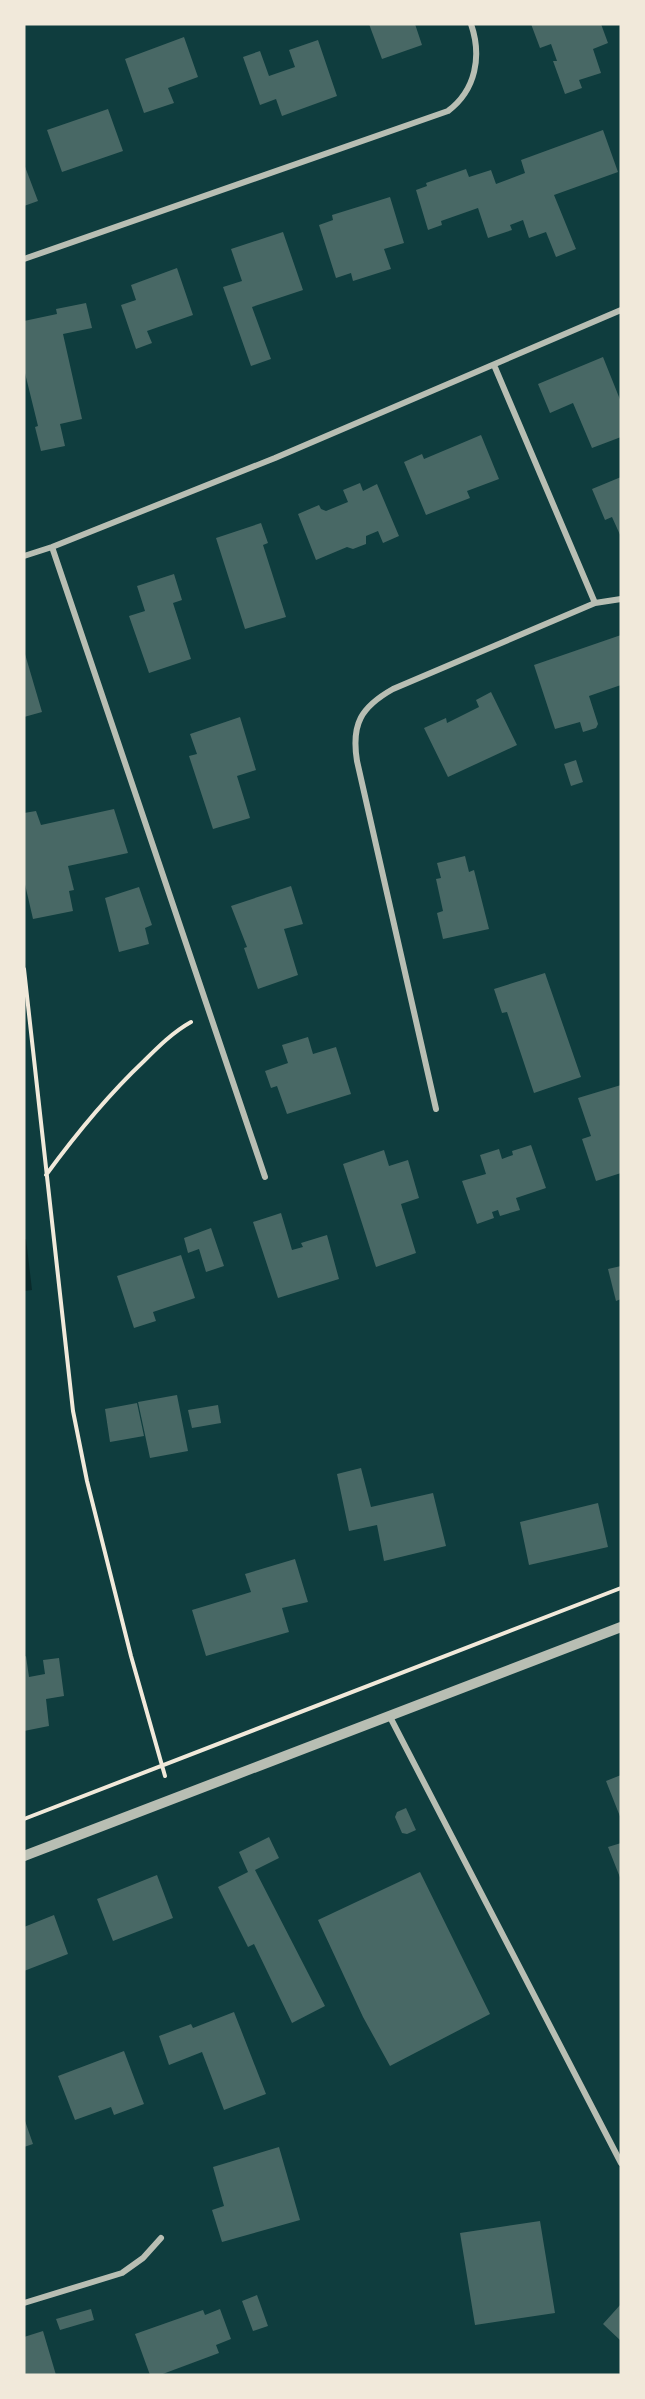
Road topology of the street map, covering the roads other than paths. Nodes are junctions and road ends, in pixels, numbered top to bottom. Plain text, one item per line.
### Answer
1 (471, 24) edge
2 (24, 259) edge
3 (621, 310) edge
4 (494, 365) junction
5 (52, 547) junction
6 (24, 556) edge
7 (621, 599) edge
8 (595, 603) junction
9 (436, 1109) dead end
10 (266, 1177) dead end
11 (621, 1627) edge
12 (389, 1715) junction
13 (24, 1856) edge
14 (621, 2163) edge
15 (161, 2238) dead end
16 (24, 2303) edge

1 - 2 street
3 - 4 street
4 - 5 street
4 - 8 street
5 - 6 street
5 - 10 street
7 - 8 street
8 - 9 street
11 - 12 street
12 - 13 street
12 - 14 street
15 - 16 street

